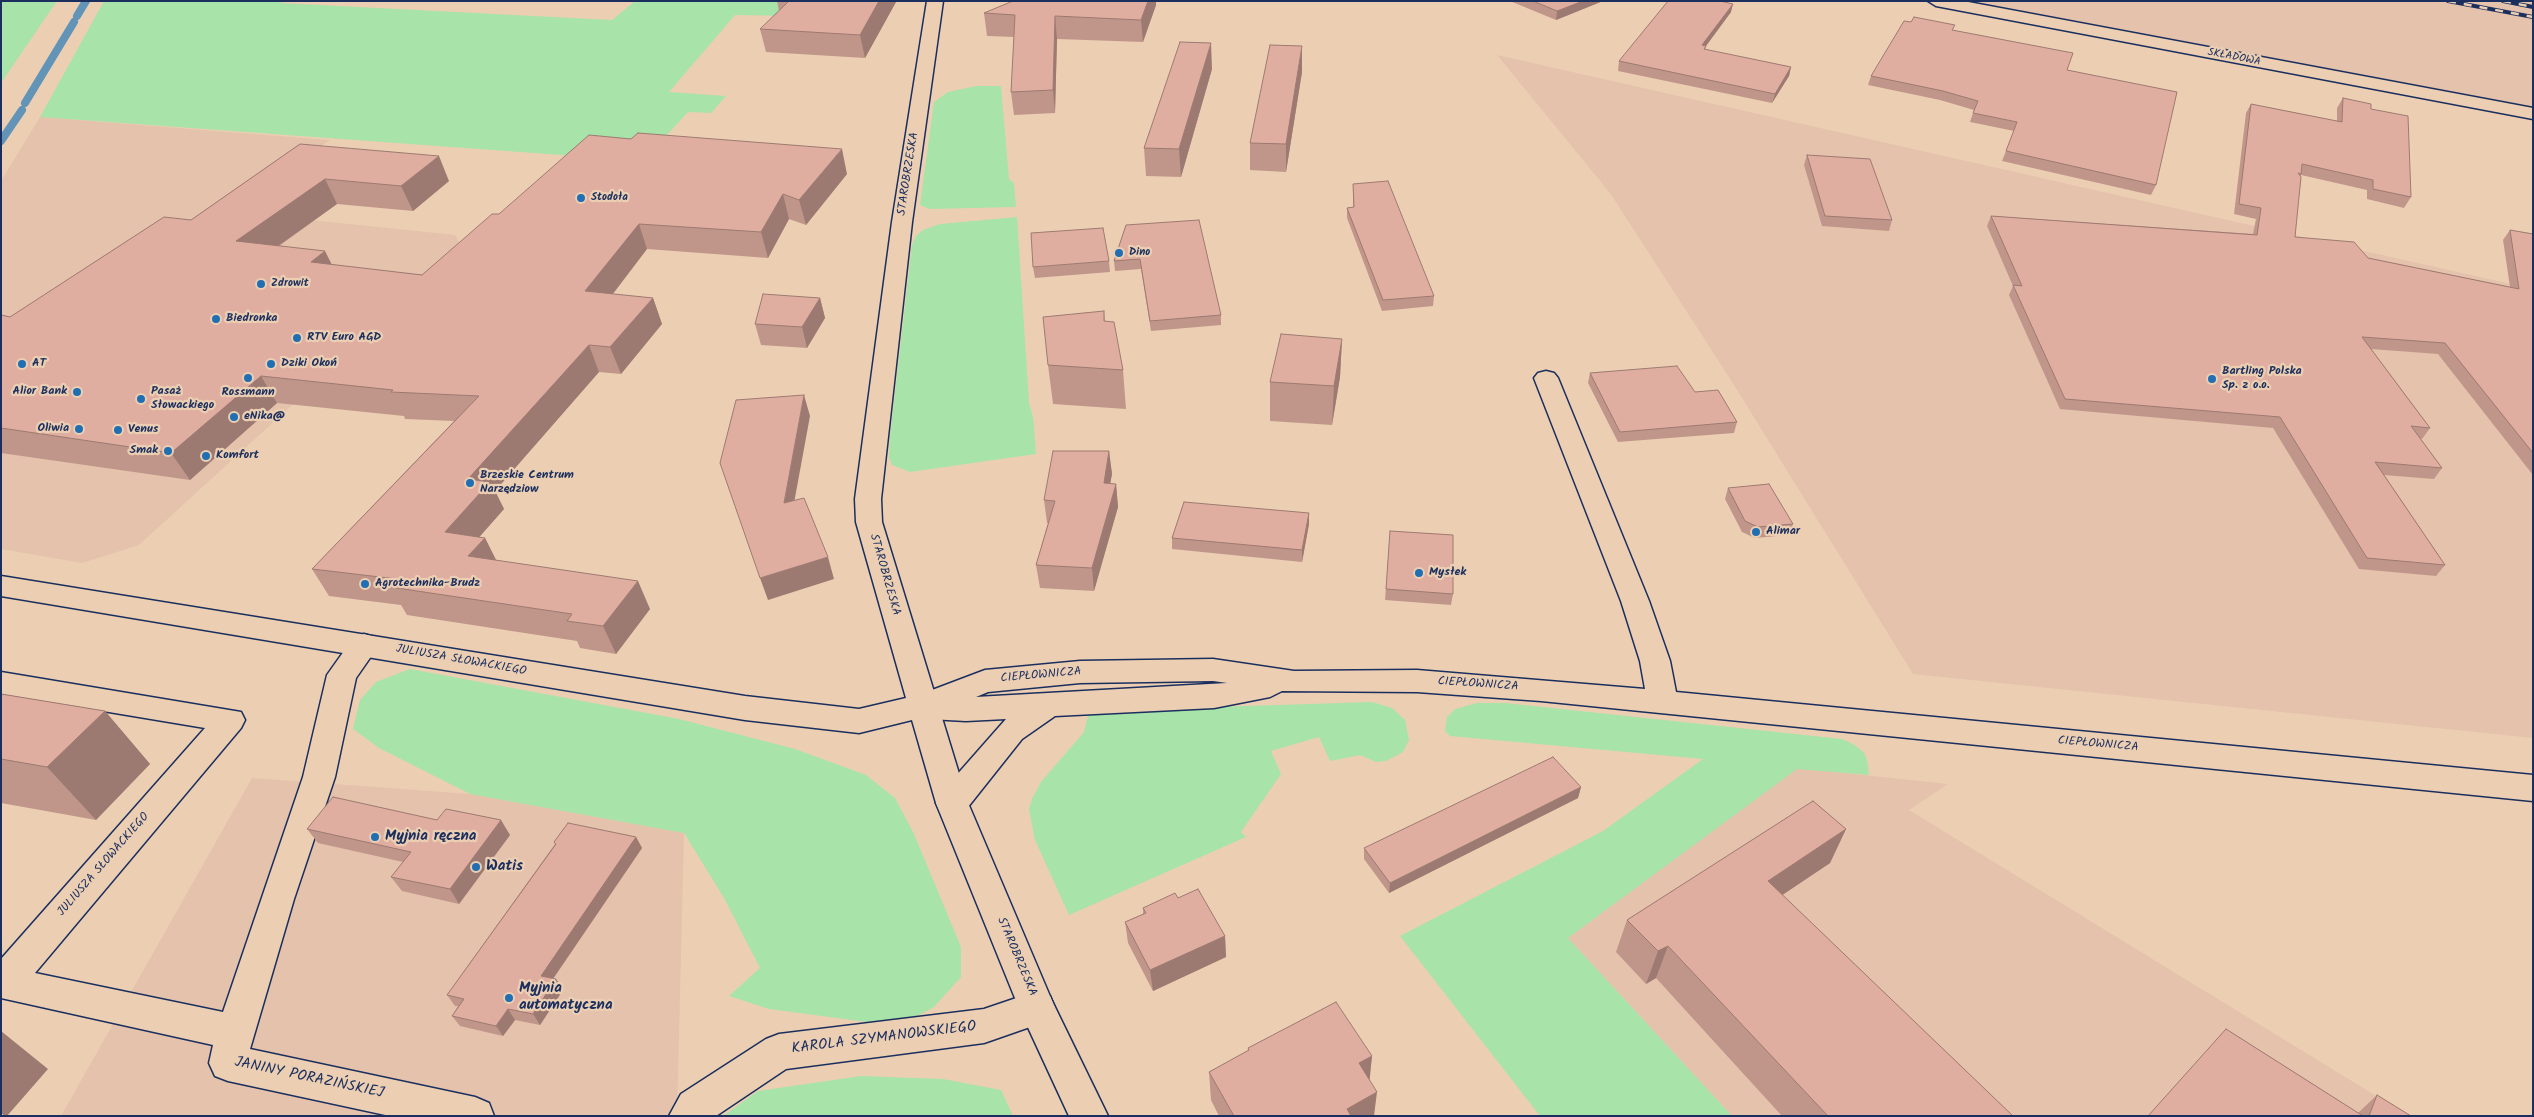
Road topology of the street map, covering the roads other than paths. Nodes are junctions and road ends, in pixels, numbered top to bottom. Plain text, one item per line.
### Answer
1 (935, 1) edge
2 (1936, 1) edge
3 (2533, 114) edge
4 (1546, 378) dead end
5 (1, 586) edge
6 (364, 644) junction
7 (1294, 682) junction
8 (1, 683) edge
9 (1663, 702) junction
10 (1051, 703) junction
11 (922, 706) junction
12 (2533, 788) edge
13 (952, 803) junction
14 (3, 982) edge
15 (1037, 1008) junction
16 (235, 1032) junction
17 (475, 1116) edge
18 (688, 1116) edge
19 (1089, 1116) edge

1 - 11 street, STAROBRZESKA
2 - 3 street, SKŁADOWA
4 - 9 street
5 - 6 street, JULIUSZA SŁOWACKIEGO
6 - 11 street, JULIUSZA SŁOWACKIEGO
6 - 16 street
7 - 9 street, CIEPŁOWNICZA
7 - 10 street, CIEPŁOWNICZA
7 - 11 street, CIEPŁOWNICZA
8 - 14 street, JULIUSZA SŁOWACKIEGO
9 - 12 street, CIEPŁOWNICZA
10 - 11 street, CIEPŁOWNICZA
10 - 13 street
11 - 13 street, STAROBRZESKA
13 - 15 street, STAROBRZESKA
14 - 16 street
15 - 18 street, KAROLA SZYMANOWSKIEGO
15 - 19 street, STAROBRZESKA
16 - 17 street, JANINY PORAZIŃSKIEJ

